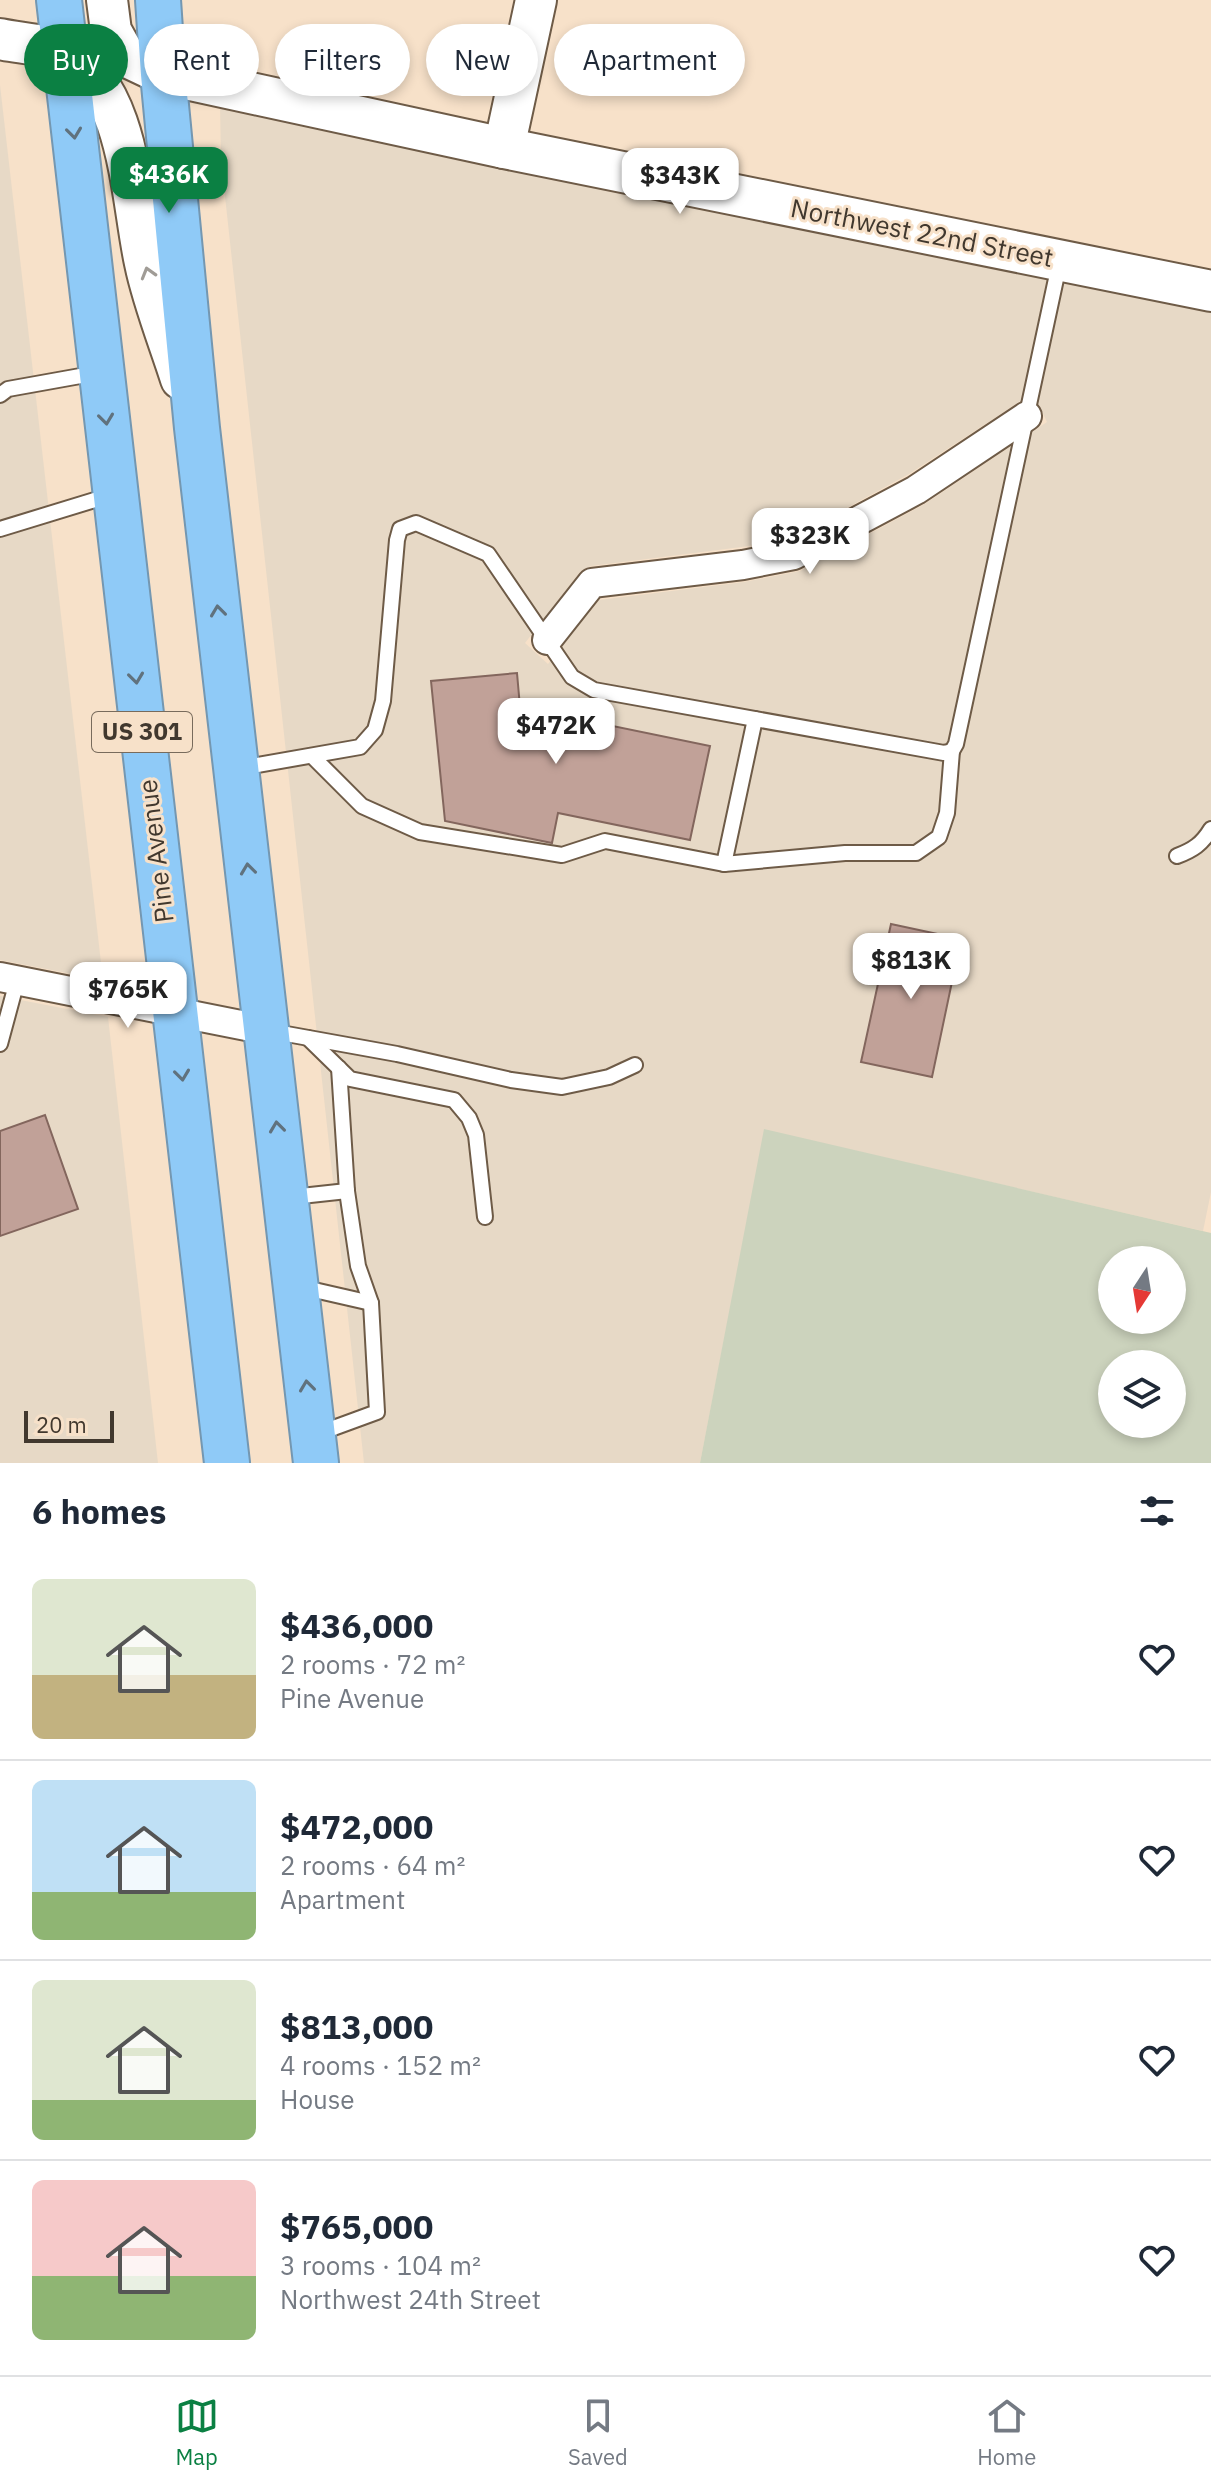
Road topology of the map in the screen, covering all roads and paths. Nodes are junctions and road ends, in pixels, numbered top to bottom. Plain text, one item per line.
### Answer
1 (59, 0) edge
2 (107, 0) edge
3 (158, 0) edge
4 (536, 0) edge
5 (61, 24) edge
6 (160, 24) edge
7 (2, 46) edge
8 (24, 48) edge
9 (144, 65) edge
10 (259, 95) edge
11 (69, 96) edge
12 (104, 96) edge
13 (165, 96) edge
14 (504, 148) junction
15 (1060, 261) junction
16 (1211, 291) edge
17 (101, 372) junction
18 (0, 395) edge
19 (1027, 416) junction
20 (197, 428) junction
21 (115, 493) junction
22 (0, 529) edge
23 (547, 640) junction
24 (755, 719) junction
25 (952, 751) junction
26 (312, 756) junction
27 (236, 768) junction
28 (1211, 829) edge
29 (1177, 856) dead end
30 (724, 864) junction
31 (8, 979) edge
32 (175, 1013) junction
33 (266, 1030) junction
34 (308, 1038) junction
35 (0, 1044) edge
36 (635, 1065) dead end
37 (339, 1068) junction
38 (347, 1191) junction
39 (285, 1198) junction
40 (485, 1217) dead end
41 (295, 1286) junction
42 (371, 1303) junction
43 (314, 1449) edge
44 (227, 1463) edge

1 - 5 highway, Pine Avenue / US 301
2 - 9 street, Northwest 22nd Street
3 - 6 highway, US 301
4 - 14 street
7 - 8 street
10 - 14 street, Northwest 22nd Street
11 -> 17 highway, Pine Avenue / US 301
20 -> 12 street
13 - 20 highway, US 301
14 - 15 street, Northwest 22nd Street
15 - 16 street, Northwest 22nd Street
15 - 19 lane
17 - 18 lane
17 -> 21 highway, Pine Avenue / US 301
19 - 23 street
19 - 25 lane
27 -> 20 highway, US 301
21 - 22 lane
21 -> 32 highway, Pine Avenue / US 301
23 - 24 lane
23 - 26 lane
24 - 25 lane
24 - 30 lane
25 - 30 lane
26 - 27 lane
26 - 30 lane
33 -> 27 highway, US 301
28 - 29 lane
31 - 32 street
31 - 35 lane
32 - 33 street
32 -> 44 highway, Pine Avenue / US 301
33 - 34 lane
39 -> 33 highway, US 301
34 - 36 lane
34 - 37 lane
37 - 38 lane
37 - 40 lane
38 - 39 lane
38 - 42 lane
39 - 41 highway, US 301
41 - 42 lane
43 -> 41 highway, US 301
42 - 43 lane

